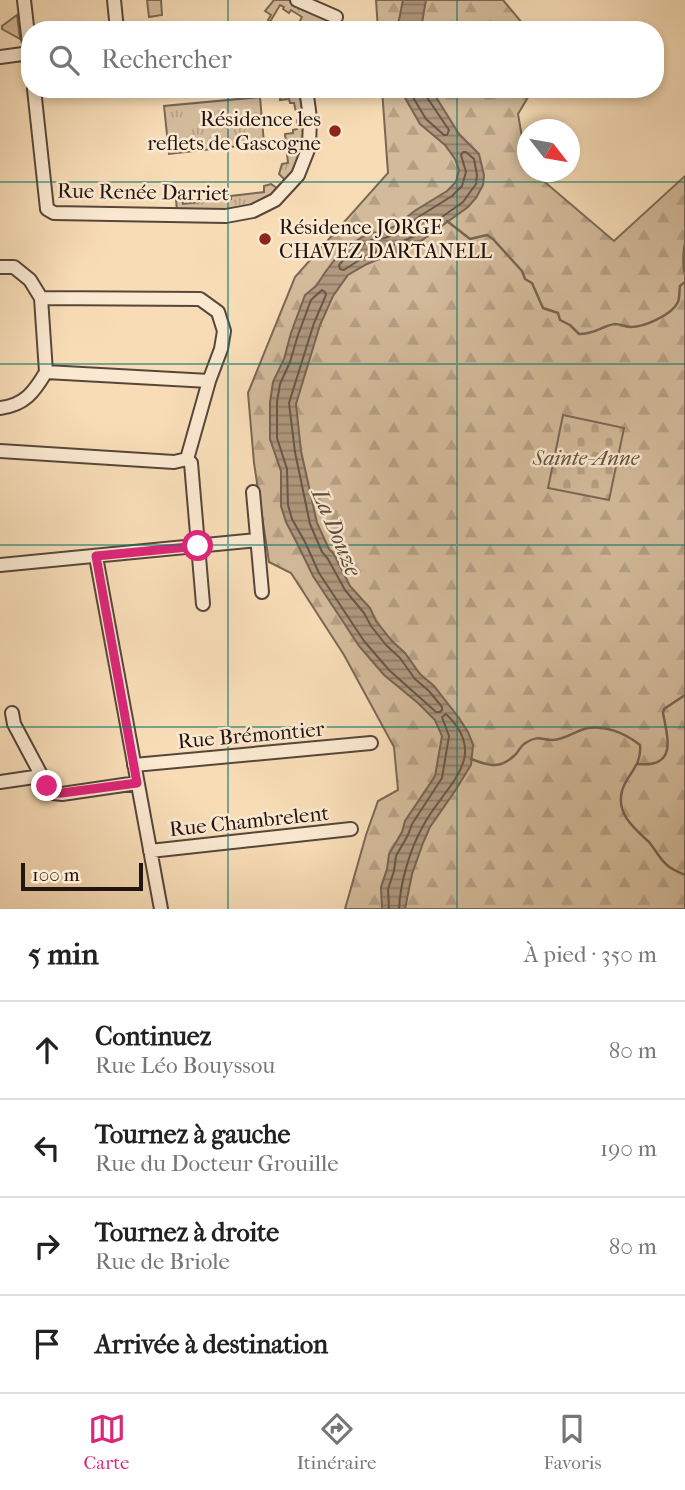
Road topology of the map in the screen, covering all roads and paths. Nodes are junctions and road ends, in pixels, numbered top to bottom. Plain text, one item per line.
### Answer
1 (24, 0) edge
2 (114, 0) edge
3 (297, 0) edge
4 (336, 17) dead end
5 (26, 21) edge
6 (116, 21) edge
7 (21, 54) edge
8 (0, 57) edge
9 (35, 98) edge
10 (307, 98) edge
11 (0, 267) edge
12 (41, 298) junction
13 (46, 372) junction
14 (209, 381) junction
15 (0, 408) edge
16 (0, 452) edge
17 (187, 458) junction
18 (253, 492) dead end
19 (257, 540) junction
20 (198, 546) junction
21 (96, 556) junction
22 (0, 565) edge
23 (262, 592) dead end
24 (203, 604) dead end
25 (12, 713) dead end
26 (371, 743) dead end
27 (134, 765) junction
28 (41, 776) junction
29 (0, 782) edge
30 (137, 783) junction
31 (351, 830) dead end
32 (150, 851) junction
33 (161, 909) edge

1 - 5 street
2 - 6 street
3 - 4 street
7 - 8 street
9 - 10 street, Rue Renée Darriet
11 - 12 street
12 - 13 street
12 - 14 street
13 - 14 street
13 - 15 street
14 - 17 street
16 - 17 street
17 - 20 street
18 - 19 street
19 - 20 street
19 - 23 street
20 - 21 street
20 - 24 street
21 - 22 street
21 - 27 street
25 - 28 street
26 - 27 street, Rue Brémontier
27 - 30 street
28 - 29 street
28 - 30 street
30 - 32 street
31 - 32 street, Rue Chambrelent
32 - 33 street

